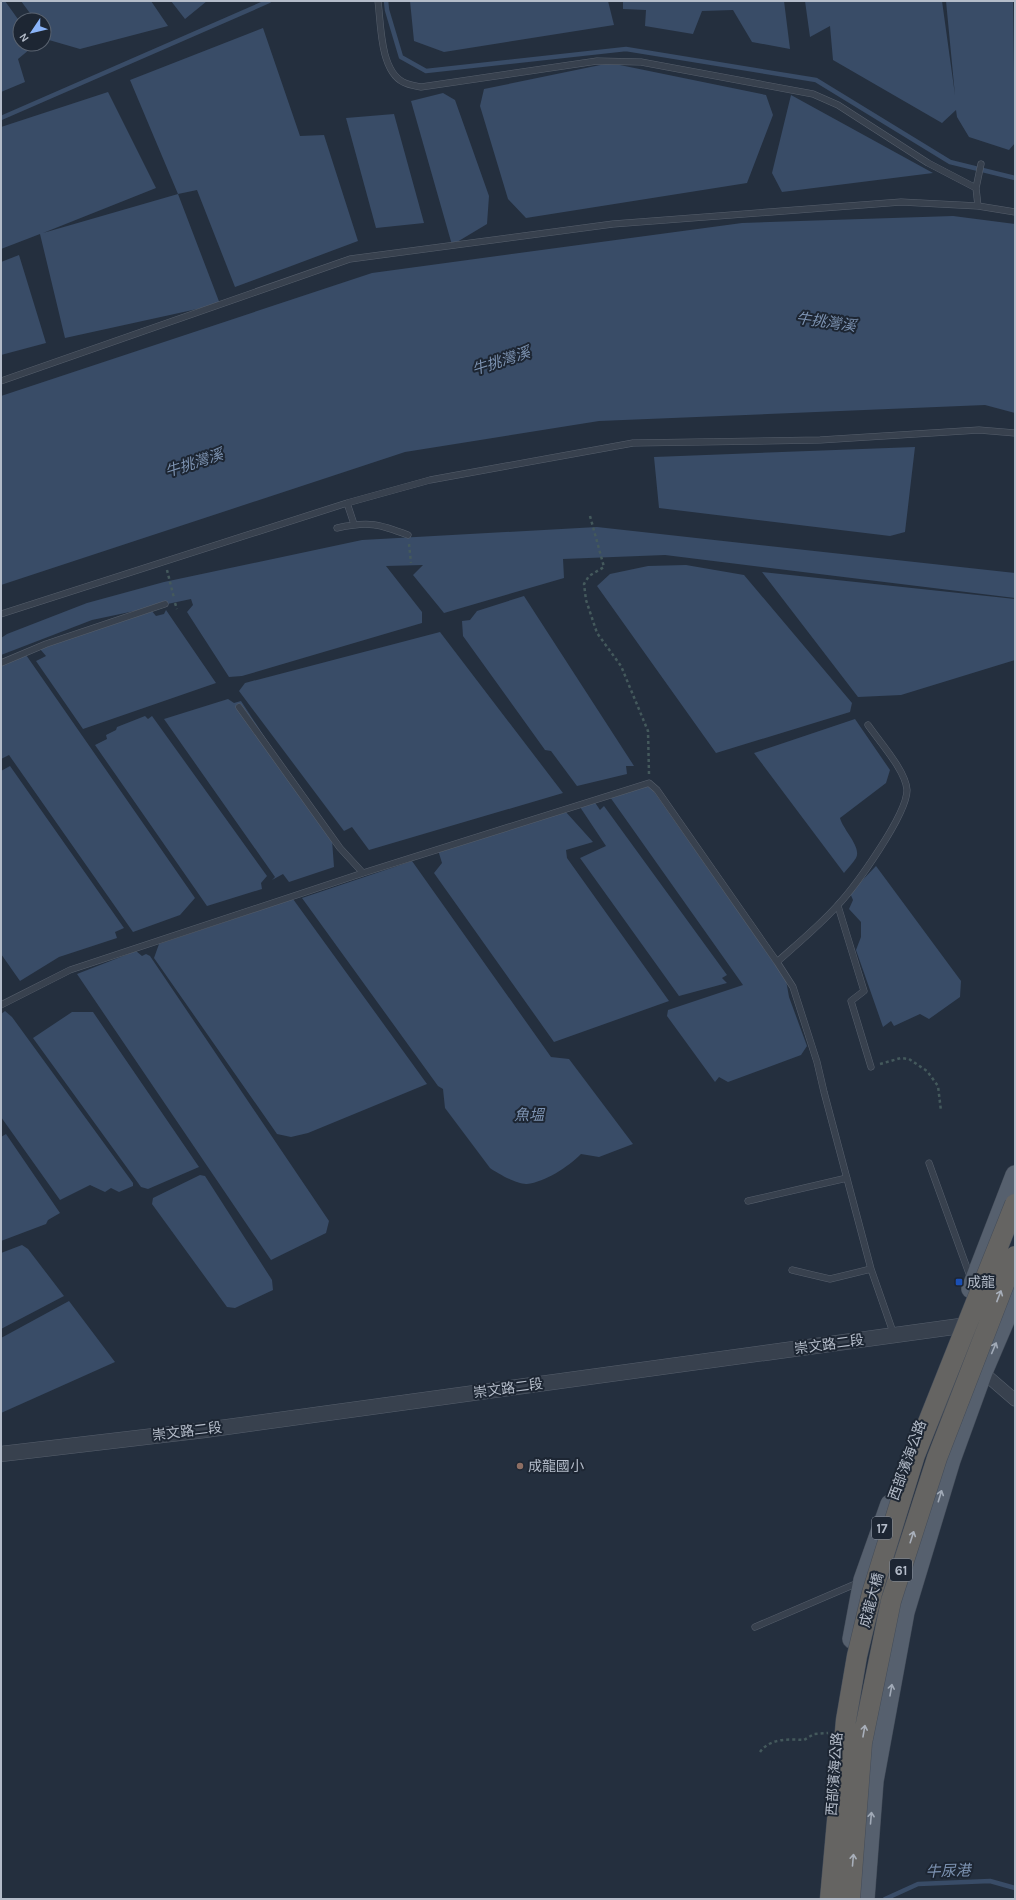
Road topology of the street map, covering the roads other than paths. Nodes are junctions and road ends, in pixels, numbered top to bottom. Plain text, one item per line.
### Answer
1 (378, 1) edge
2 (981, 164) dead end
3 (976, 188) junction
4 (978, 206) junction
5 (1015, 212) edge
6 (1, 381) edge
7 (1015, 433) edge
8 (347, 503) junction
9 (354, 524) junction
10 (337, 528) dead end
11 (408, 536) road end
12 (165, 604) dead end
13 (1, 614) edge
14 (1, 663) edge
15 (239, 707) dead end
16 (868, 725) dead end
17 (363, 873) junction
18 (838, 906) junction
19 (777, 962) junction
20 (1, 1005) edge
21 (871, 1067) road end
22 (929, 1163) dead end
23 (1015, 1175) edge
24 (847, 1178) junction
25 (748, 1201) dead end
26 (1015, 1204) edge
27 (1015, 1256) edge
28 (871, 1269) junction
29 (792, 1270) dead end
30 (972, 1284) junction
31 (1015, 1297) edge
32 (1010, 1318) edge
33 (957, 1326) junction
34 (894, 1335) junction
35 (947, 1357) junction
36 (983, 1372) junction
37 (1015, 1400) edge
38 (1, 1454) edge
39 (863, 1580) junction
40 (910, 1594) junction
41 (755, 1627) dead end
42 (860, 1898) edge
43 (824, 1899) edge
44 (830, 1899) edge

1 - 3 lane
2 - 3 lane
3 - 4 lane
4 - 5 lane
4 - 6 lane
7 - 8 lane
8 - 9 lane
8 - 13 lane
9 - 10 lane
9 - 11 lane
12 - 14 lane
15 - 17 lane
16 - 18 lane
17 - 19 lane
17 - 20 lane
18 - 19 lane
18 - 21 lane
19 - 24 lane
22 - 30 lane
23 - 30 main road, 西部濱海公路 / 17
24 - 25 lane
24 - 28 lane
26 - 44 highway, 成龍大橋 / 61, bridge
42 -> 27 highway, 成龍大橋 / 61, bridge
28 - 29 lane
28 - 34 lane
30 - 33 main road, 西部濱海公路 / 17
31 - 32 main road
32 - 33 street, 崇文路二段
36 -> 32 main road
33 - 34 street, 崇文路二段
33 - 35 main road, 西部濱海公路 / 17
34 - 38 street, 崇文路二段
35 - 36 street
35 - 39 main road, 西部濱海公路 / 17
36 - 37 street
40 -> 36 main road
39 - 40 lane
39 - 41 lane
39 - 43 main road, 西部濱海公路 / 17
42 -> 40 main road

